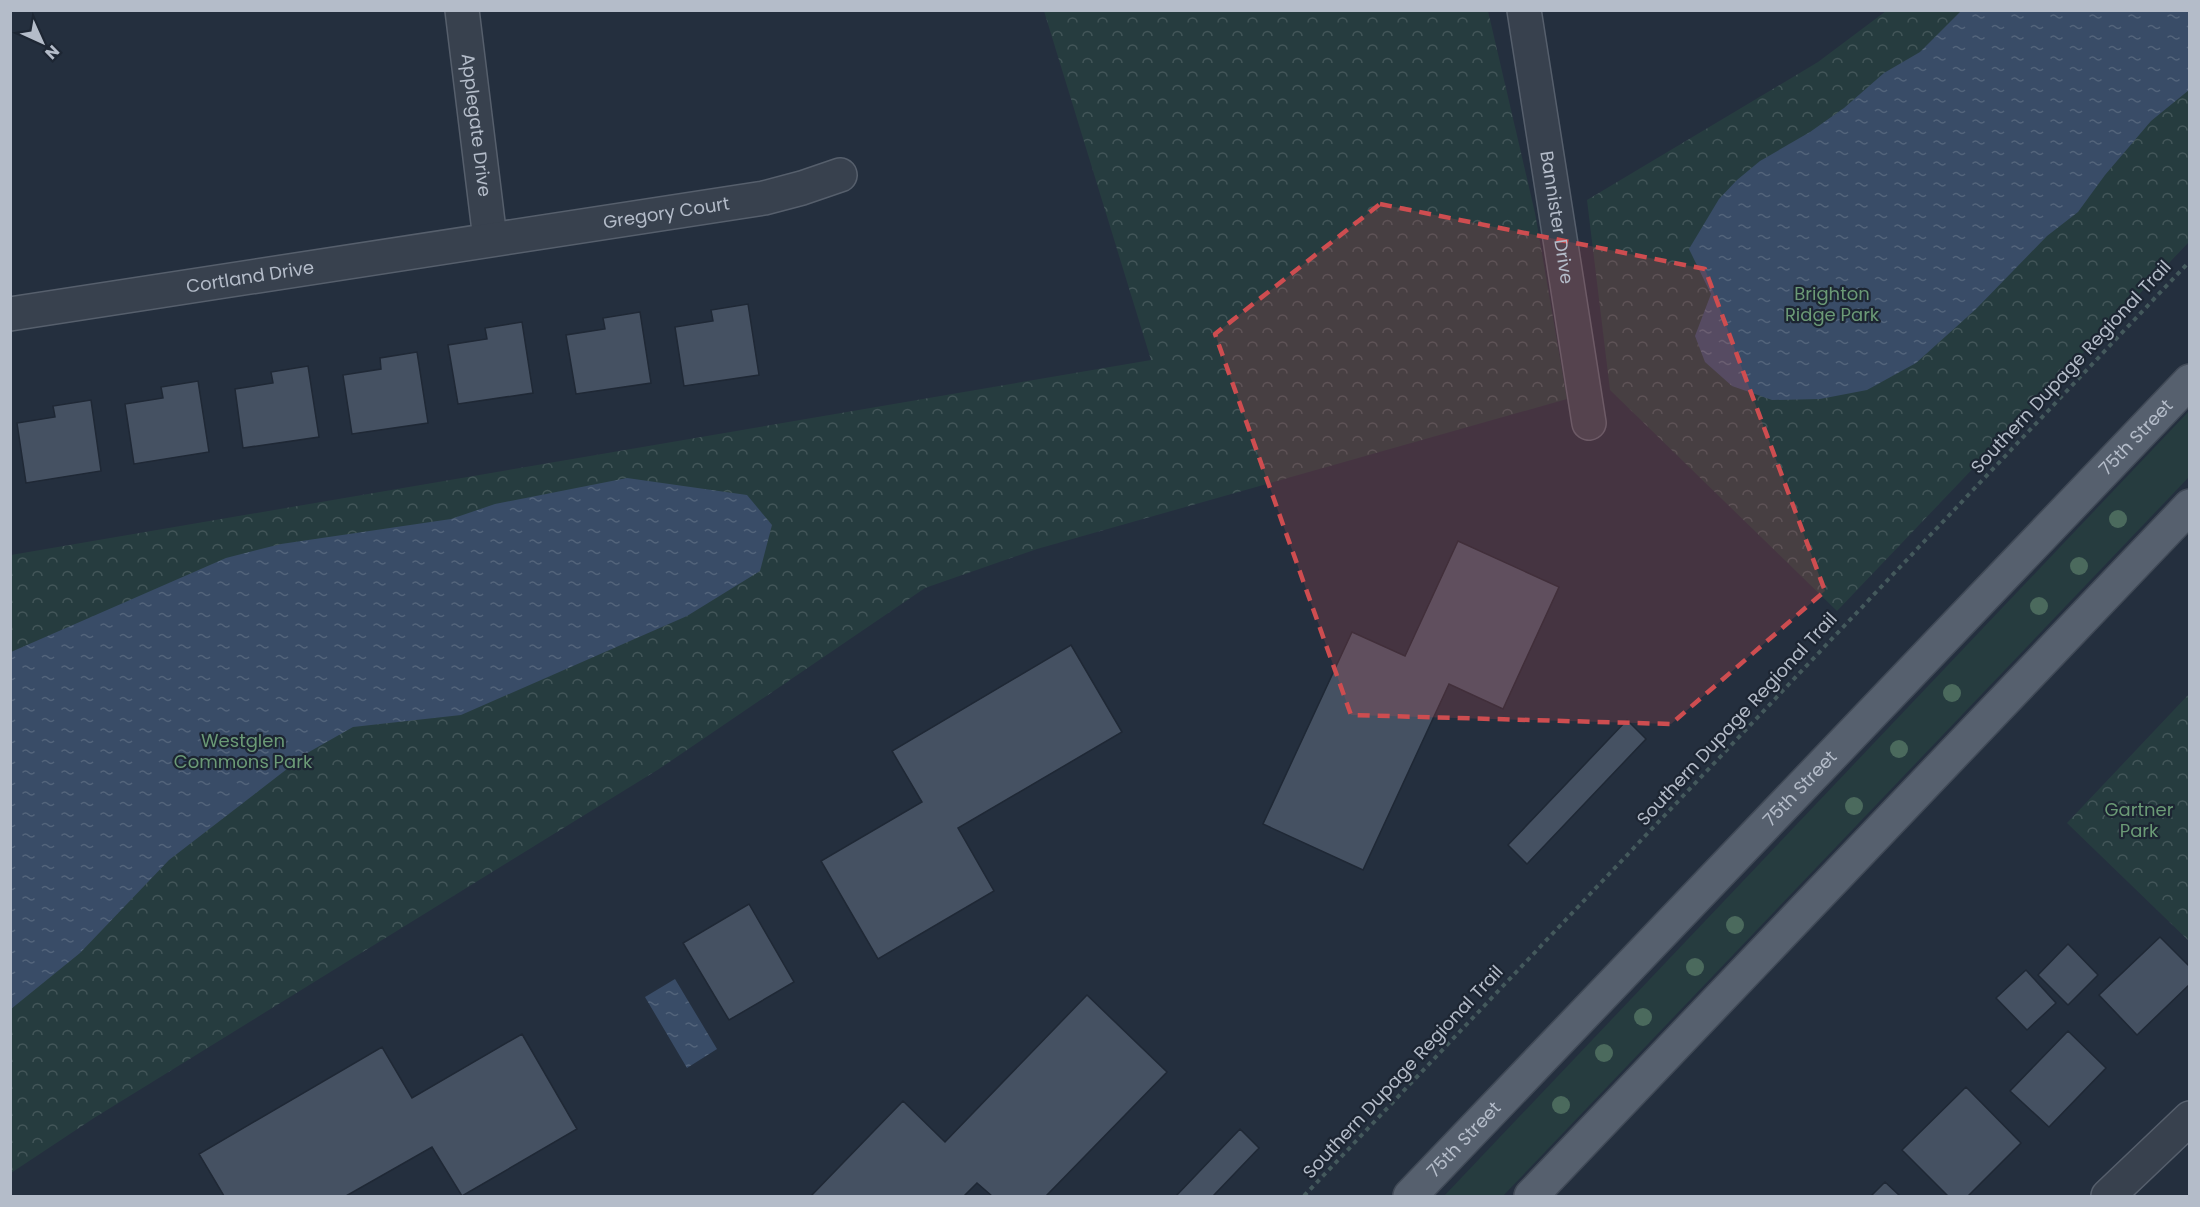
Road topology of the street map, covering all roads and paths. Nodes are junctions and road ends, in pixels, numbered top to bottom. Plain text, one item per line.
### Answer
1 (462, 10) edge
2 (1524, 10) edge
3 (840, 175) dead end
4 (490, 239) junction
5 (2190, 261) edge
6 (10, 314) edge
7 (2190, 381) edge
8 (1589, 423) dead end
9 (2190, 506) edge
10 (2190, 1118) edge
11 (1304, 1197) edge
12 (1410, 1197) edge
13 (1531, 1197) edge
14 (2108, 1197) edge

1 - 4 street, Applegate Drive
2 - 8 street, Bannister Drive
3 - 4 street, Gregory Court
4 - 6 street, Cortland Drive
5 - 11 path, Southern Dupage Regional Trail
7 - 12 main road, 75th Street
9 - 13 main road
10 - 14 street

